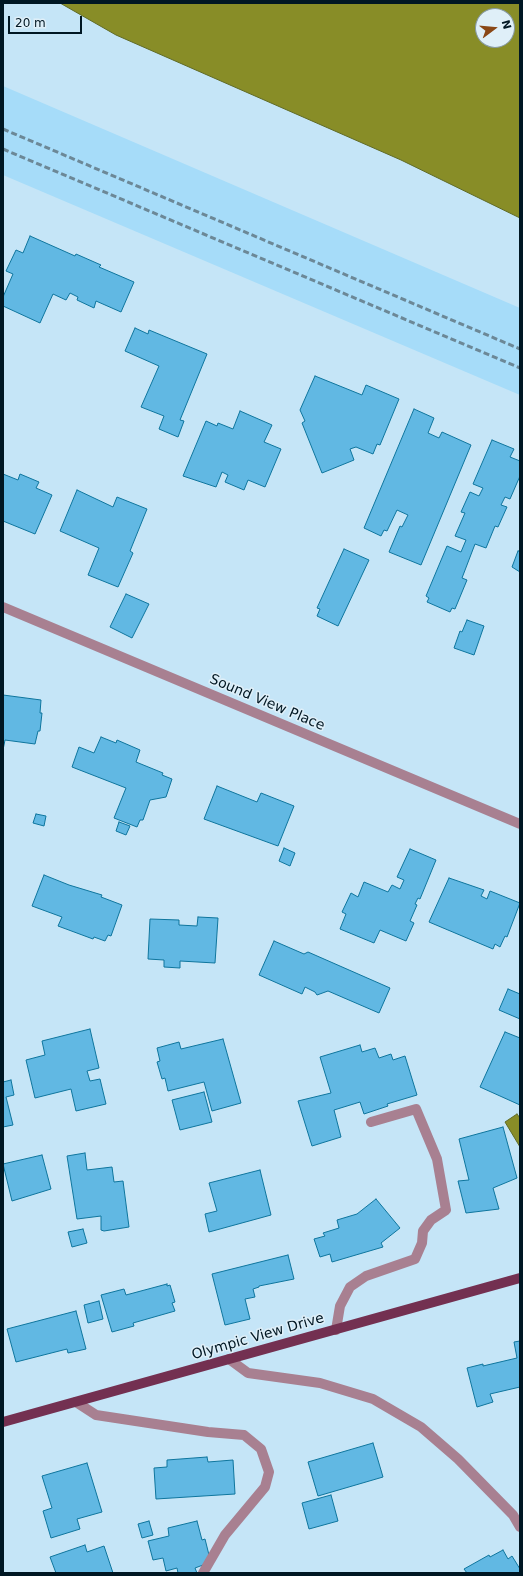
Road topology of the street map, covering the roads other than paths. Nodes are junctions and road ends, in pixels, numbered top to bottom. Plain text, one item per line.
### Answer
1 (3, 607) edge
2 (520, 824) edge
3 (371, 1122) dead end
4 (520, 1278) edge
5 (336, 1330) junction
6 (229, 1359) junction
7 (76, 1402) junction
8 (3, 1422) edge
9 (520, 1527) edge
10 (204, 1573) edge

1 - 2 street, Sound View Place
3 - 5 street
4 - 5 main road, Olympic View Drive
5 - 6 main road, Olympic View Drive
6 - 7 main road, Olympic View Drive
6 - 9 street
7 - 8 main road, Olympic View Drive
7 - 10 street

